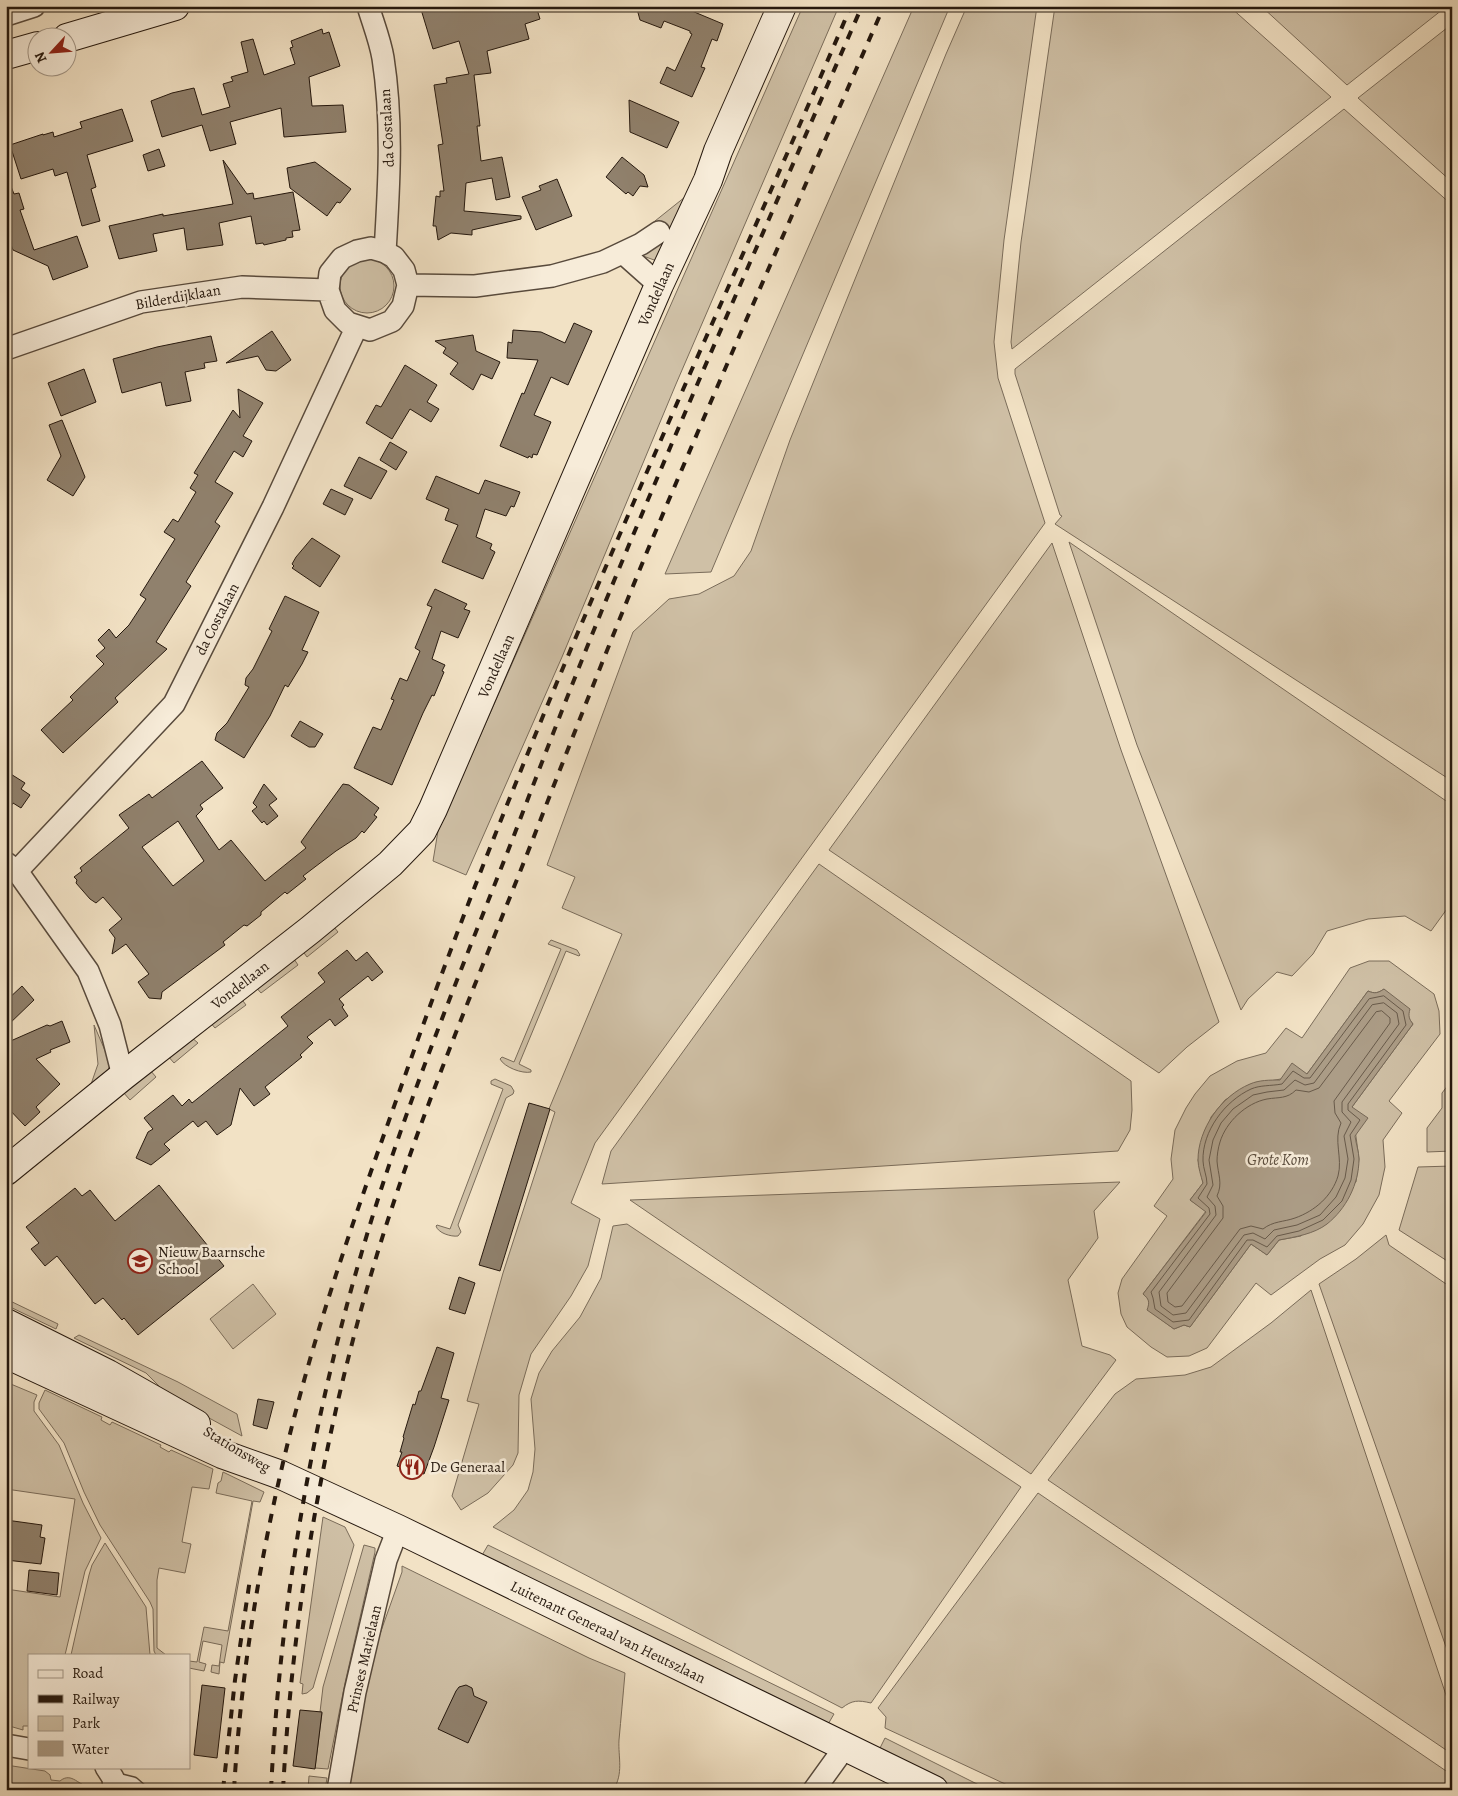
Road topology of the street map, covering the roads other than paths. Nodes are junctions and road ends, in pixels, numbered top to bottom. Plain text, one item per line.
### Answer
1 (34, 6) edge
2 (175, 6) edge
3 (368, 6) edge
4 (782, 6) edge
5 (6, 15) edge
6 (78, 35) edge
7 (28, 49) edge
8 (6, 55) edge
9 (659, 232) dead end
10 (385, 252) junction
11 (623, 253) junction
12 (659, 284) junction
13 (408, 285) junction
14 (328, 290) junction
15 (357, 326) junction
16 (6, 349) edge
17 (12, 868) edge
18 (123, 1076) junction
19 (6, 1171) edge
20 (6, 1323) edge
21 (6, 1354) edge
22 (281, 1476) junction
23 (398, 1529) junction
24 (6, 1745) edge
25 (845, 1747) junction
26 (28, 1749) edge
27 (111, 1778) edge
28 (141, 1790) edge
29 (338, 1790) edge
30 (814, 1790) edge
31 (934, 1790) edge

1 - 5 street
2 - 6 main road
3 - 10 street, da Costalaan
4 - 12 main road, Vondellaan
7 - 8 main road
9 - 11 street
10 - 13 street
10 - 14 street
11 - 12 street
11 - 13 street
12 - 18 main road, Vondellaan
13 - 15 street
14 - 15 street
14 - 16 street, Bilderdijklaan
15 - 17 street, da Costalaan
17 - 18 street
18 - 19 main road, Vondellaan
20 - 22 main road, Stationsweg
21 - 22 main road, Stationsweg
22 - 23 main road, Luitenant Generaal van Heutszlaan
23 - 25 main road, Luitenant Generaal van Heutszlaan
23 - 29 street, Prinses Marielaan
24 - 26 street
25 - 30 street
25 - 31 main road, Luitenant Generaal van Heutszlaan
27 - 28 lane

